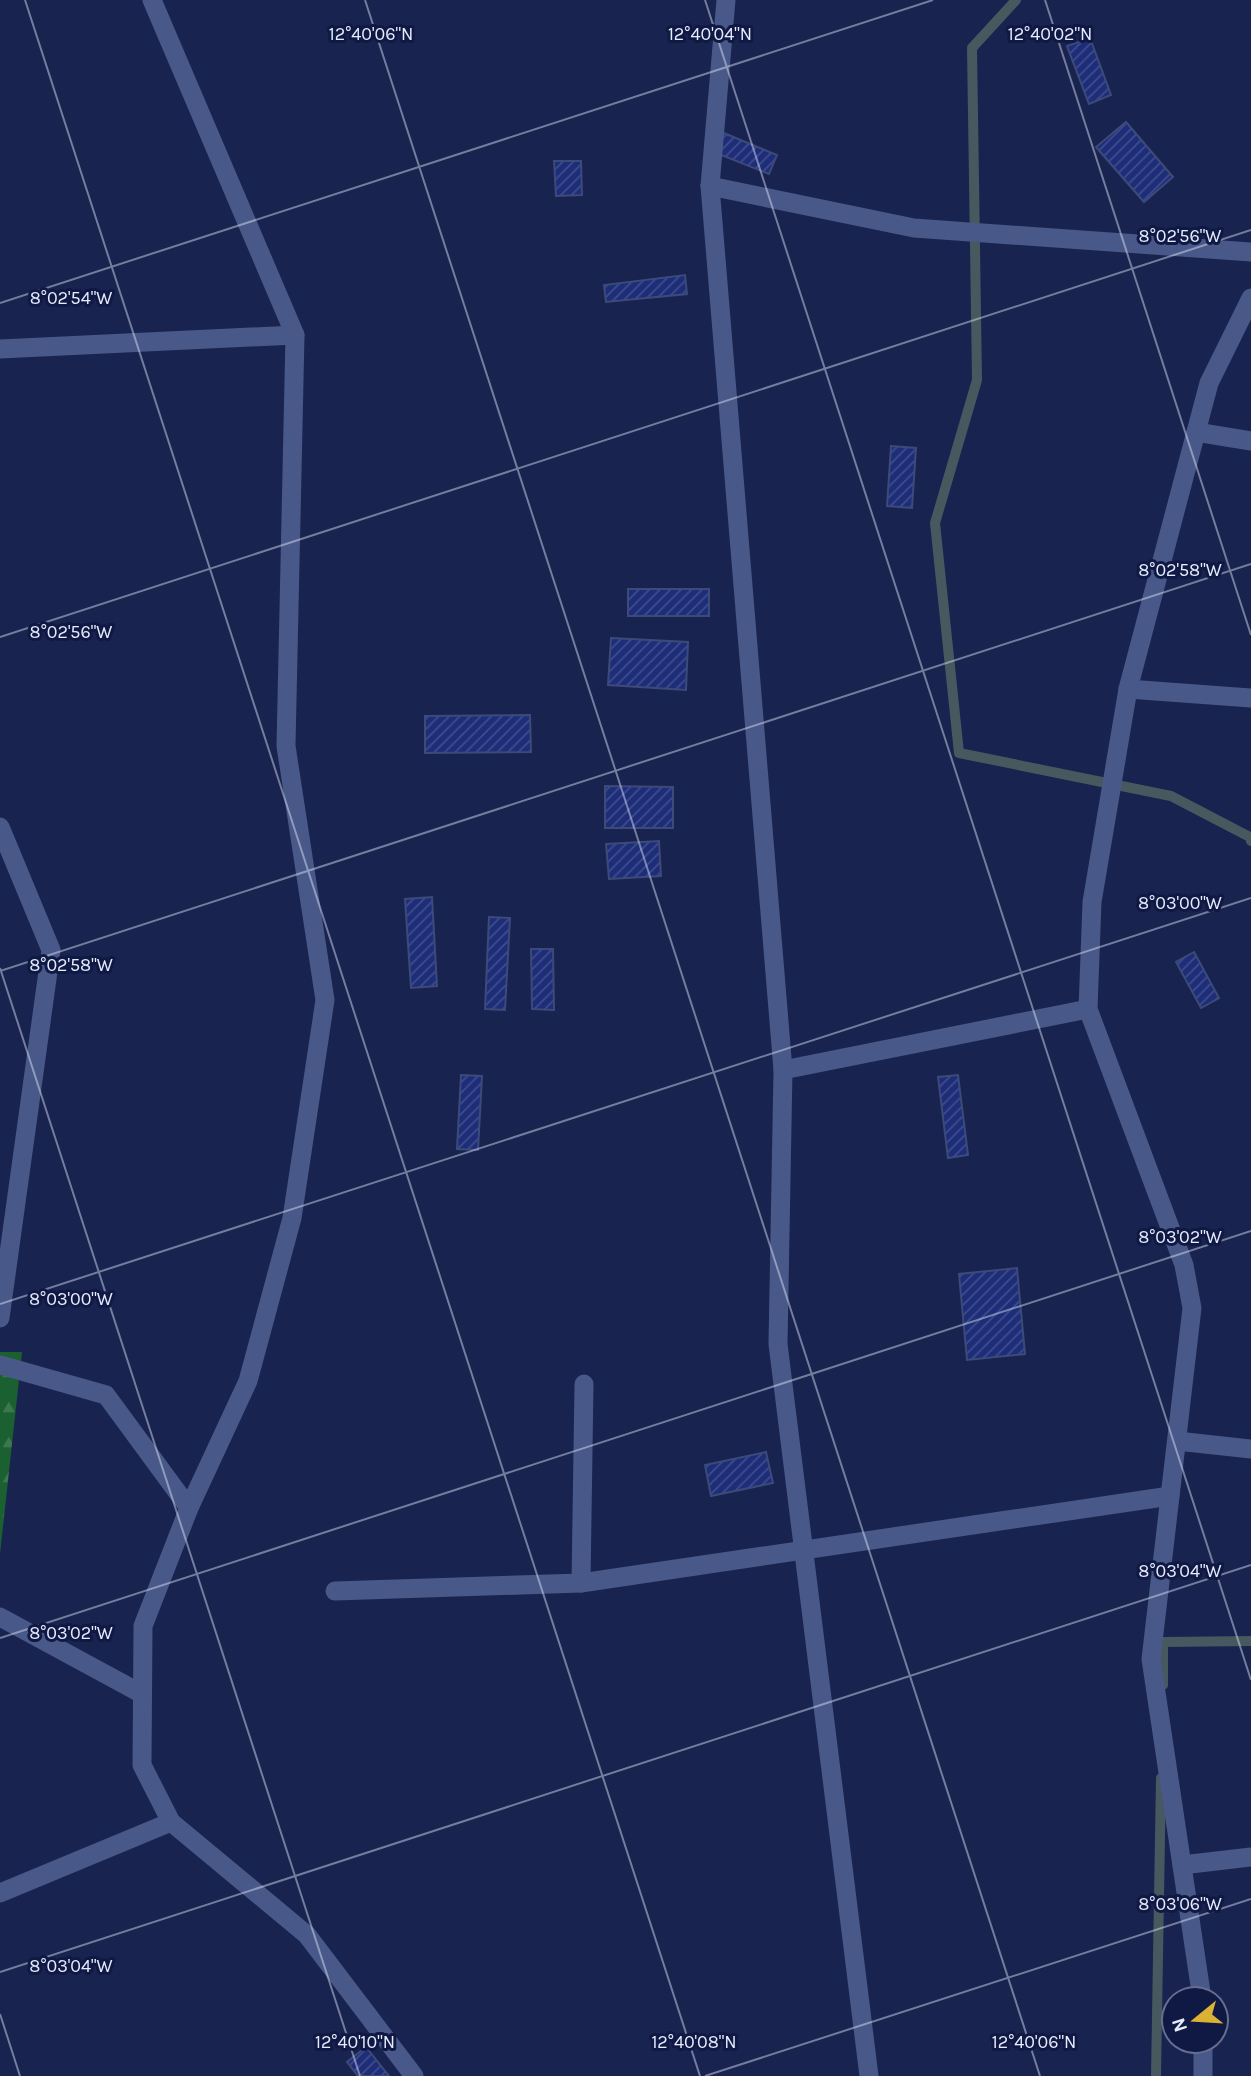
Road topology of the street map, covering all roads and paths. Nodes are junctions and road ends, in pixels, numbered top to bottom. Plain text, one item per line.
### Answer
1 (152, 0) edge
2 (726, 0) edge
3 (710, 186) junction
4 (1251, 252) edge
5 (1251, 298) edge
6 (295, 335) junction
7 (0, 349) edge
8 (1196, 432) junction
9 (1251, 442) edge
10 (1128, 689) junction
11 (1251, 698) edge
12 (0, 827) edge
13 (1088, 1009) junction
14 (783, 1070) junction
15 (0, 1318) edge
16 (0, 1365) edge
17 (584, 1384) dead end
18 (1177, 1441) junction
19 (1251, 1449) edge
20 (1170, 1496) junction
21 (189, 1508) junction
22 (804, 1550) junction
23 (581, 1583) junction
24 (335, 1591) dead end
25 (0, 1617) edge
26 (142, 1694) junction
27 (171, 1822) junction
28 (1251, 1857) edge
29 (1182, 1865) junction
30 (0, 1893) edge
31 (1200, 1985) edge
32 (1203, 2055) edge
33 (414, 2076) edge
34 (869, 2076) edge
35 (1203, 2076) edge

1 - 6 street
2 - 3 street
3 - 4 street
3 - 14 street
5 - 8 street
6 - 7 street
6 - 21 street
8 - 9 street
8 - 10 street
10 - 11 street
10 - 13 street
12 - 15 street
13 - 14 street
13 - 18 street
14 - 22 street
16 - 21 street
17 - 23 street
18 - 19 street
18 - 20 street
20 - 22 street
20 - 29 street
21 - 26 street
22 - 23 street
22 - 34 street
23 - 24 street
25 - 26 street
26 - 27 street
27 - 30 street
27 - 33 street
28 - 29 street
29 - 31 street
32 - 35 street

